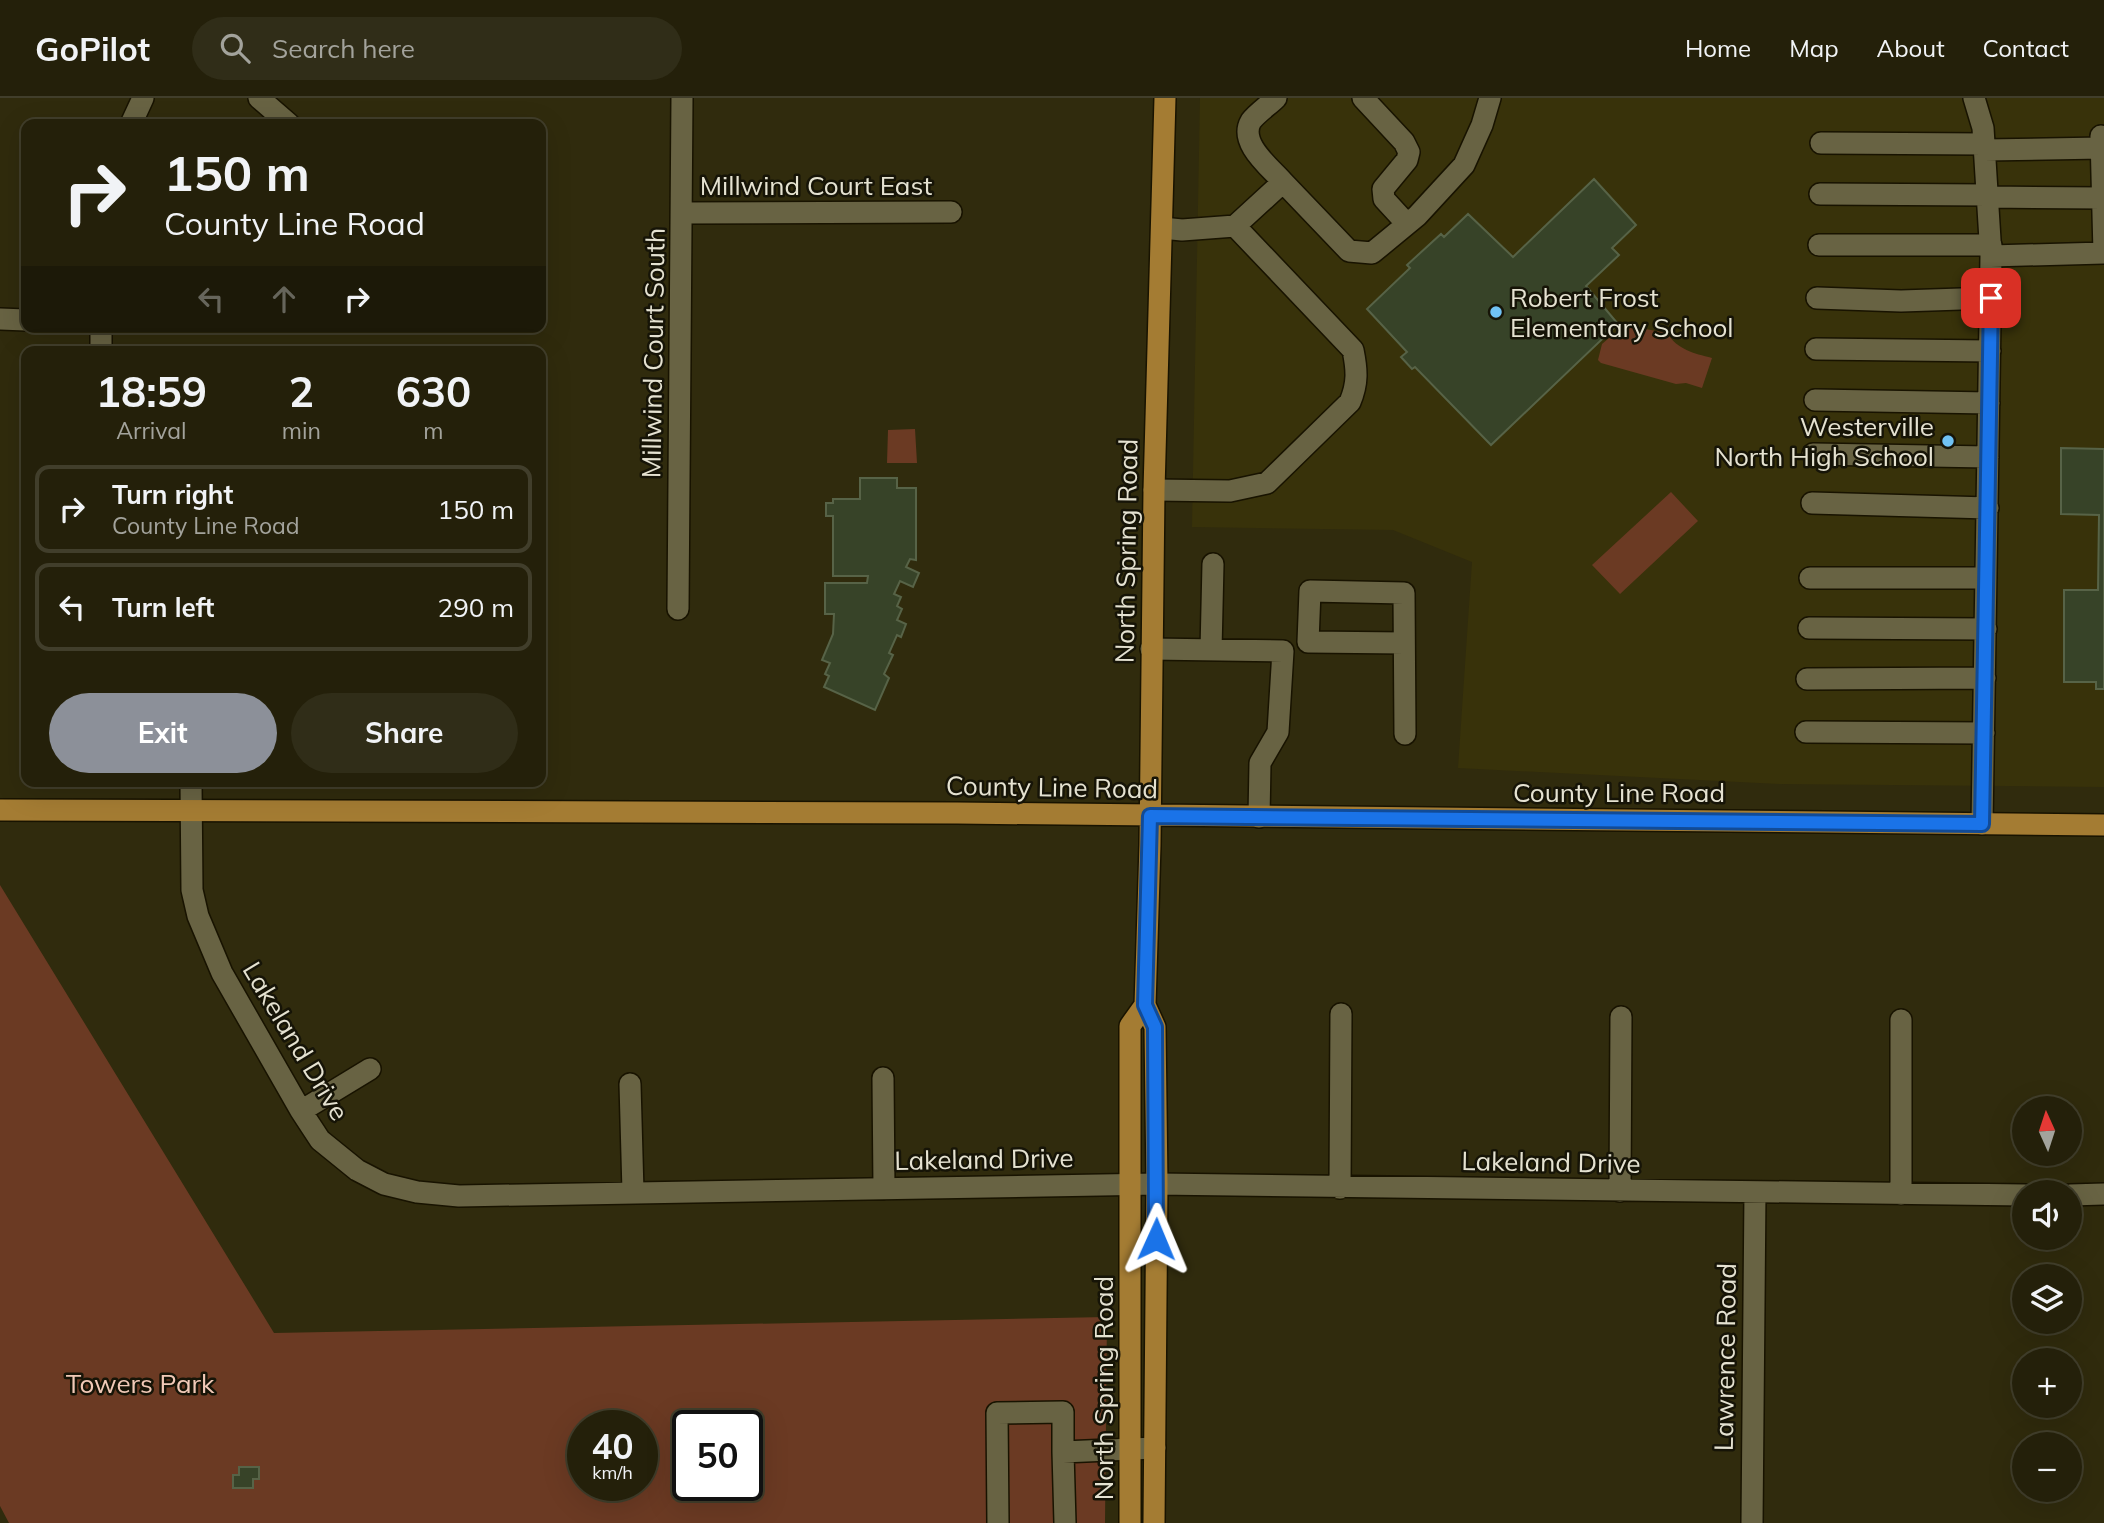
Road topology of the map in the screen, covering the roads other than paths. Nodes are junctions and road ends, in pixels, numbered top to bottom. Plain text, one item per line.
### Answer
1 (143, 98) edge
2 (259, 98) edge
3 (682, 98) edge
4 (1165, 98) edge
5 (1276, 98) edge
6 (1363, 98) edge
7 (1490, 98) edge
8 (1974, 98) edge
9 (133, 119) edge
10 (283, 119) edge
11 (1821, 143) dead end
12 (1985, 147) junction
13 (1283, 182) junction
14 (1820, 194) dead end
15 (1988, 196) junction
16 (2102, 198) edge
17 (951, 212) dead end
18 (682, 213) junction
19 (1407, 224) junction
20 (1235, 226) junction
21 (1162, 228) junction
22 (1819, 244) dead end
23 (1991, 251) junction
24 (2104, 253) edge
25 (1817, 298) dead end
26 (1991, 298) junction
27 (0, 319) edge
28 (21, 320) edge
29 (1816, 349) dead end
30 (1990, 351) junction
31 (1815, 400) dead end
32 (1989, 404) junction
33 (1813, 453) dead end
34 (1988, 457) junction
35 (1154, 490) junction
36 (1812, 503) dead end
37 (1987, 508) junction
38 (1213, 564) dead end
39 (1810, 578) dead end
40 (1986, 578) junction
41 (678, 609) dead end
42 (1809, 628) dead end
43 (1986, 629) junction
44 (1308, 642) junction
45 (1404, 643) junction
46 (1152, 649) junction
47 (1211, 650) junction
48 (1283, 651) junction
49 (1807, 678) dead end
50 (1985, 678) junction
51 (1806, 732) dead end
52 (1984, 733) junction
53 (1405, 734) dead end
54 (191, 787) edge
55 (0, 810) edge
56 (191, 811) junction
57 (1150, 816) junction
58 (1259, 817) junction
59 (1982, 824) junction
60 (2104, 825) edge
61 (1145, 1005) junction
62 (1341, 1014) dead end
63 (1621, 1017) dead end
64 (1901, 1020) dead end
65 (370, 1069) dead end
66 (883, 1078) dead end
67 (630, 1084) dead end
68 (301, 1111) junction
69 (1157, 1184) junction
70 (1130, 1185) junction
71 (1340, 1188) junction
72 (884, 1189) junction
73 (1620, 1191) junction
74 (634, 1192) junction
75 (1755, 1192) junction
76 (1901, 1194) junction
77 (2104, 1194) edge
78 (2012, 1195) edge
79 (2082, 1195) edge
80 (1155, 1448) junction
81 (1132, 1449) junction
82 (1063, 1452) junction
83 (998, 1523) edge
84 (1065, 1523) edge
85 (1130, 1523) edge
86 (1154, 1523) edge
87 (1752, 1523) edge

1 - 9 street
2 - 10 street
3 - 18 street, Millwind Court South
4 - 21 main road, North Spring Road
5 - 13 street
6 - 19 street
7 - 19 street
8 - 12 street
11 - 12 street
12 - 15 street
12 - 16 street
13 - 19 street
13 - 20 street
14 - 15 street
15 - 16 street
15 - 23 street
16 - 24 street
17 - 18 street, Millwind Court East
18 - 41 street, Millwind Court South
20 - 21 street
20 - 35 street
21 - 35 main road, North Spring Road
22 - 23 street
23 - 24 street
23 - 26 street
25 - 26 street
26 - 30 street
27 - 28 street
29 - 30 street
30 - 32 street
31 - 32 street
32 - 34 street
33 - 34 street
34 - 37 street
35 - 46 main road, North Spring Road
36 - 37 street
37 - 40 street
38 - 47 street
39 - 40 street
40 - 43 street
42 - 43 street
43 - 50 street
44 - 45 street
44 - 45 street
44 - 48 street
45 - 53 street
46 - 47 street
46 - 57 main road, North Spring Road
47 - 48 street
48 - 58 street
49 - 50 street
50 - 52 street
51 - 52 street
52 - 59 street
54 - 56 street, Lakeland Drive
55 - 56 main road, County Line Road
56 - 57 main road, County Line Road
56 - 68 street, Lakeland Drive
57 - 58 main road, County Line Road
57 - 61 main road, North Spring Road
58 - 59 main road, County Line Road
59 - 60 main road, County Line Road
61 - 69 main road, North Spring Road
61 - 70 main road, North Spring Road
62 - 71 street
63 - 73 street
64 - 76 street
65 - 68 street
66 - 72 street
67 - 74 street
68 - 74 street, Lakeland Drive
69 - 70 street, Lakeland Drive
69 - 71 street, Lakeland Drive
69 - 80 main road, North Spring Road
70 - 72 street, Lakeland Drive
70 - 81 main road, North Spring Road
71 - 73 street, Lakeland Drive
72 - 74 street, Lakeland Drive
73 - 75 street, Lakeland Drive
75 - 76 street, Lakeland Drive
75 - 87 street, Lawrence Road
76 - 78 street, Lakeland Drive
77 - 79 street
80 - 81 street
80 - 86 main road, North Spring Road
81 - 82 street
81 - 85 main road, North Spring Road
82 - 83 street
82 - 84 street

